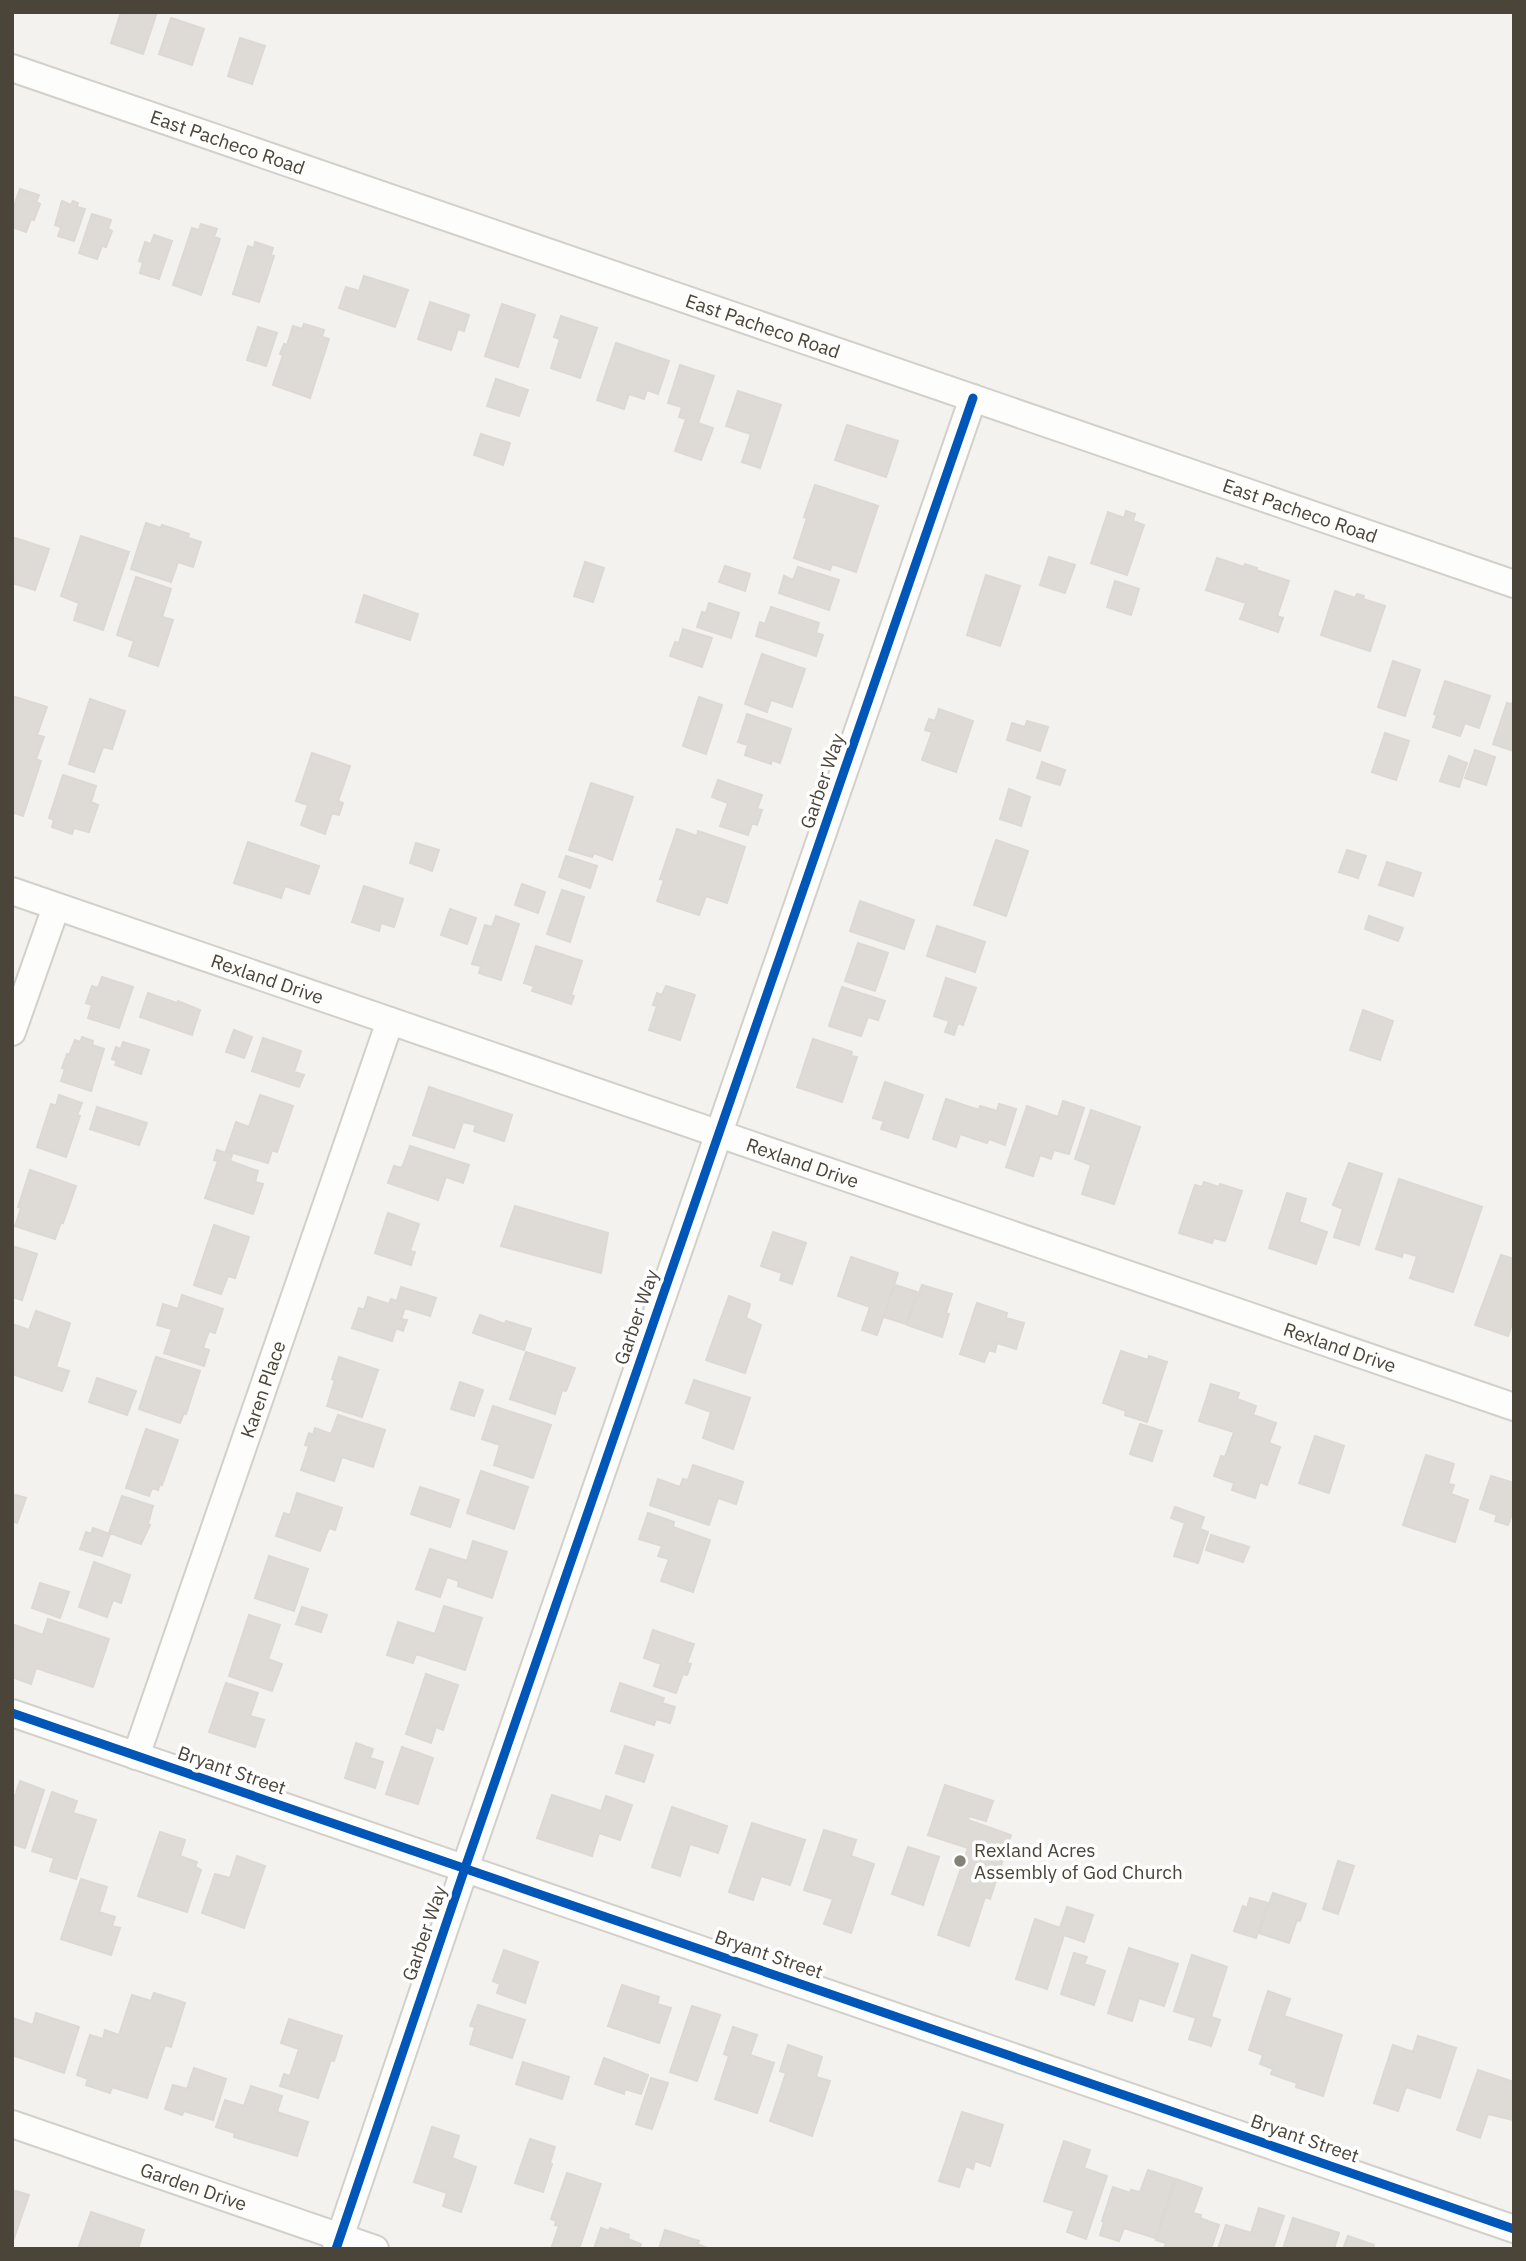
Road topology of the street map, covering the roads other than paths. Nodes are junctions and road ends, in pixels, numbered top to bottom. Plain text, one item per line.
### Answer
1 (12, 68) edge
2 (973, 398) junction
3 (1514, 584) edge
4 (12, 891) edge
5 (56, 906) junction
6 (390, 1021) junction
7 (12, 1032) edge
8 (718, 1134) junction
9 (1514, 1407) edge
10 (12, 1713) edge
11 (136, 1756) junction
12 (465, 1868) junction
13 (12, 2124) edge
14 (1514, 2229) edge
15 (338, 2243) edge
16 (375, 2249) edge

1 - 2 street, East Pacheco Road
2 - 3 street, East Pacheco Road
2 - 8 street, Garber Way
4 - 5 street, Rexland Drive
5 - 6 street, Rexland Drive
5 - 7 street
6 - 8 street, Rexland Drive
6 - 11 street, Karen Place
8 - 9 street, Rexland Drive
8 - 12 street, Garber Way
10 - 11 street, Bryant Street
11 - 12 street, Bryant Street
12 - 14 street, Bryant Street
12 - 15 street, Garber Way
13 - 15 street, Garden Drive
15 - 16 street, Garden Drive

